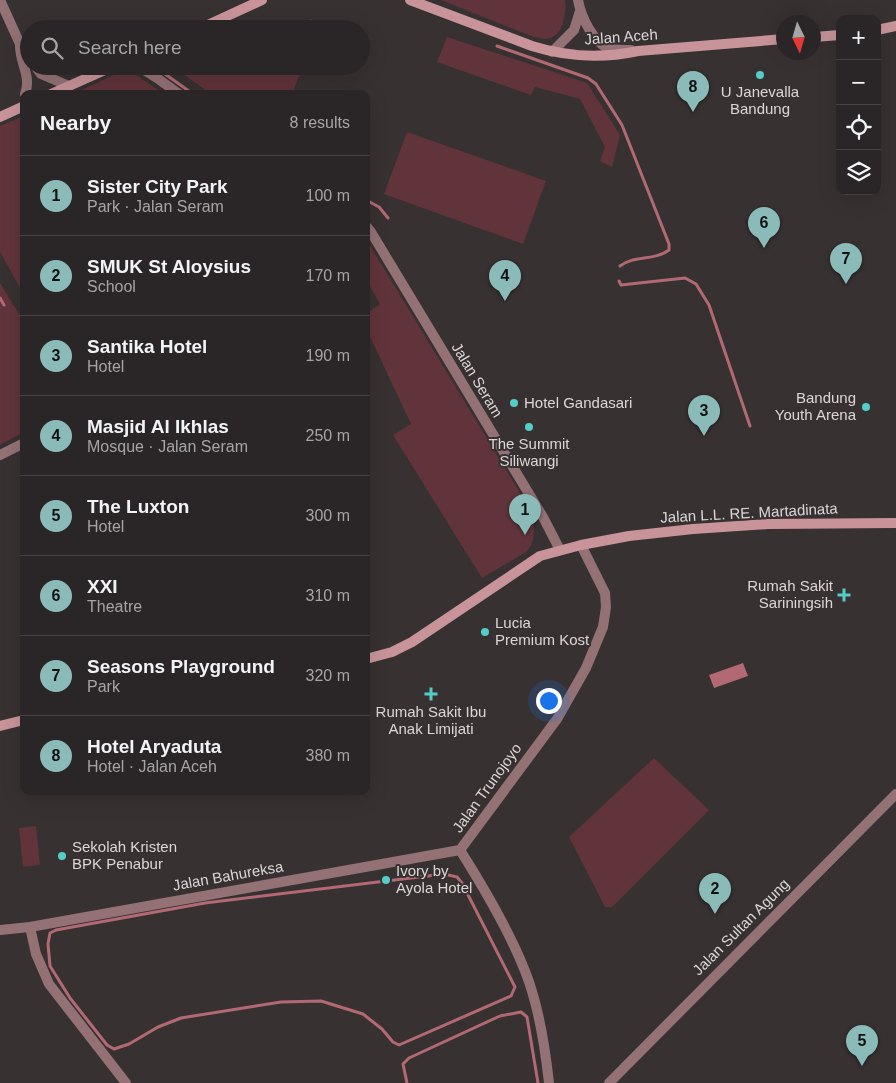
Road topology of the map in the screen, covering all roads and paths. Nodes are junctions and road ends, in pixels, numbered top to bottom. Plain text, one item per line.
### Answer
1 (0, 0) edge
2 (262, 0) edge
3 (410, 0) edge
4 (578, 0) edge
5 (580, 11) junction
6 (219, 20) edge
7 (896, 26) edge
8 (881, 29) edge
9 (836, 35) edge
10 (821, 36) edge
11 (776, 40) edge
12 (20, 44) joint
13 (638, 51) junction
14 (552, 52) junction
15 (20, 56) edge
16 (26, 75) edge
17 (43, 75) edge
18 (94, 75) edge
19 (152, 75) edge
20 (156, 75) edge
21 (157, 78) junction
22 (69, 86) junction
23 (26, 90) edge
24 (60, 90) edge
25 (174, 90) edge
26 (20, 108) edge
27 (0, 117) edge
28 (370, 230) edge
29 (20, 445) edge
30 (0, 455) edge
31 (896, 523) edge
32 (581, 545) junction
33 (560, 550) junction
34 (370, 658) edge
35 (20, 721) edge
36 (0, 726) edge
37 (896, 794) edge
38 (460, 850) junction
39 (30, 927) junction
40 (0, 930) edge
41 (126, 1083) edge
42 (549, 1083) edge
43 (609, 1083) edge

1 - 12 street
2 - 6 main road
3 - 14 main road, Jalan Aceh
4 - 5 street
5 - 13 street
5 - 14 street
7 - 8 main road
9 - 10 main road
11 - 13 main road, Jalan Aceh
12 - 15 street
13 - 14 main road, Jalan Aceh
16 - 23 street
17 - 22 street
18 - 22 main road
19 - 21 street
20 - 21 street
21 - 25 street
22 - 24 main road
26 - 27 main road
28 - 33 street, Jalan Seram
29 - 30 street
31 - 32 main road, Jalan L.L. RE. Martadinata
32 - 33 main road, Jalan L.L. RE. Martadinata
32 - 38 street, Jalan Trunojoyo
33 - 34 main road, Jalan L.L. RE. Martadinata
35 - 36 main road
37 - 43 street, Jalan Sultan Agung
38 - 39 street, Jalan Bahureksa
38 - 42 street, Jalan Trunojoyo
39 - 40 street, Jalan Bahureksa
39 - 41 street

